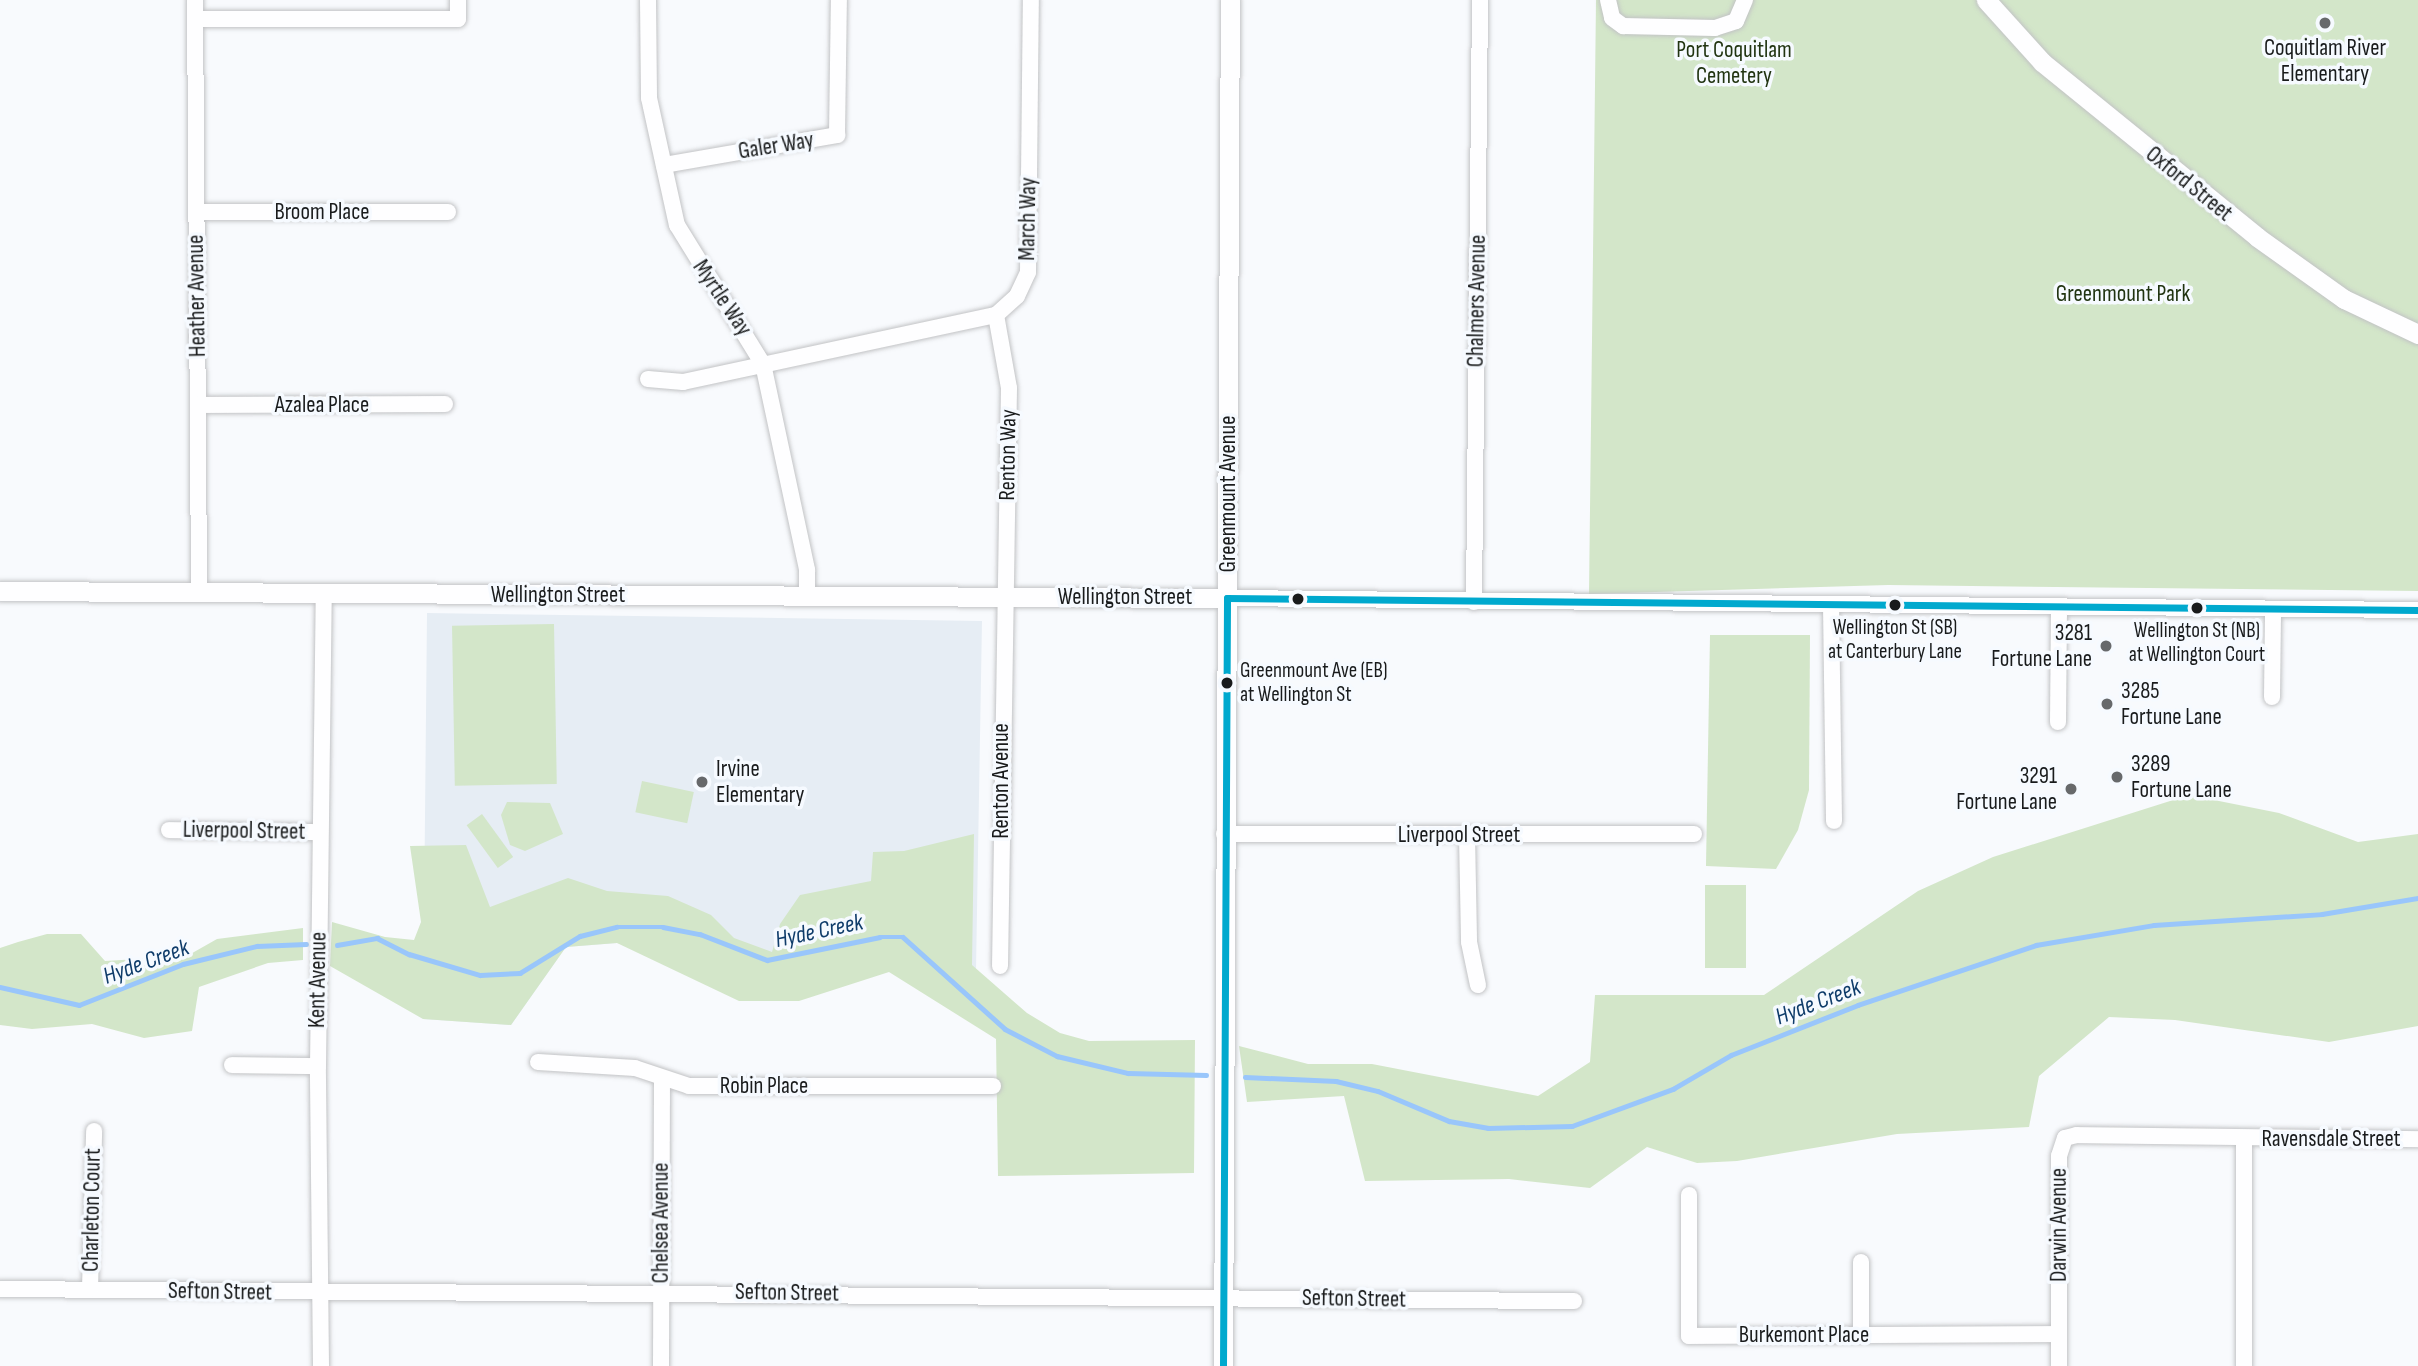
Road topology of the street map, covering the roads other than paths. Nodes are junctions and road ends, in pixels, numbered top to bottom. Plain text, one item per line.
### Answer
1 (195, 0) edge
2 (458, 0) edge
3 (649, 0) edge
4 (839, 0) edge
5 (1031, 0) edge
6 (1230, 0) edge
7 (1480, 0) edge
8 (1608, 0) edge
9 (1745, 0) edge
10 (1986, 0) edge
11 (196, 19) junction
12 (664, 165) junction
13 (196, 212) junction
14 (448, 212) dead end
15 (996, 315) junction
16 (2418, 334) edge
17 (763, 364) junction
18 (648, 379) dead end
19 (445, 404) dead end
20 (200, 405) junction
21 (0, 591) edge
22 (199, 592) junction
23 (324, 593) junction
24 (807, 596) junction
25 (1004, 597) junction
26 (1227, 598) junction
27 (1474, 602) junction
28 (1831, 605) junction
29 (2059, 607) junction
30 (2273, 610) junction
31 (2418, 610) edge
32 (2272, 697) dead end
33 (2058, 722) dead end
34 (1834, 821) dead end
35 (169, 830) dead end
36 (320, 832) junction
37 (1224, 834) junction
38 (1694, 834) dead end
39 (1467, 835) junction
40 (1000, 966) dead end
41 (1478, 985) dead end
42 (538, 1062) dead end
43 (232, 1065) dead end
44 (317, 1066) junction
45 (662, 1079) junction
46 (993, 1086) dead end
47 (94, 1131) dead end
48 (2244, 1138) junction
49 (2418, 1139) edge
50 (1689, 1195) dead end
51 (1861, 1262) dead end
52 (0, 1289) edge
53 (90, 1289) junction
54 (661, 1292) junction
55 (323, 1293) junction
56 (1223, 1298) junction
57 (1574, 1301) dead end
58 (2059, 1334) junction
59 (1861, 1335) junction
60 (321, 1366) edge
61 (661, 1366) edge
62 (1223, 1366) edge
63 (2059, 1366) edge
64 (2244, 1366) edge

1 - 11 street, Heather Avenue
2 - 11 street
3 - 12 street, Myrtle Way
4 - 12 street, Galer Way
5 - 15 street, March Way
6 - 26 street, Greenmount Avenue
7 - 27 street, Chalmers Avenue
8 - 9 street
10 - 16 street, Oxford Street
11 - 13 street, Heather Avenue
12 - 17 street, Myrtle Way
13 - 14 street, Broom Place
13 - 20 street, Heather Avenue
15 - 17 street
15 - 25 street, Renton Way
17 - 18 street
17 - 24 street, Myrtle Way
19 - 20 street, Azalea Place
20 - 22 street, Heather Avenue
21 - 22 street, Wellington Street
22 - 23 street, Wellington Street
23 - 24 street, Wellington Street
23 - 36 street, Kent Avenue
24 - 25 street, Wellington Street
25 - 26 street, Wellington Street
25 - 40 street, Renton Avenue
26 - 27 street, Wellington Street
26 - 37 street, Greenmount Avenue
27 - 28 street, Wellington Street
28 - 29 street, Wellington Street
28 - 34 street
29 - 30 street, Wellington Street
29 - 33 street
30 - 31 street, Wellington Street
30 - 32 street
35 - 36 street, Liverpool Street
36 - 44 street, Kent Avenue
37 - 39 street, Liverpool Street
37 - 56 street, Greenmount Avenue
38 - 39 street, Liverpool Street
39 - 41 street
42 - 45 street, Robin Place
43 - 44 street
44 - 55 street, Kent Avenue
45 - 46 street, Robin Place
45 - 54 street, Chelsea Avenue
47 - 53 street, Charleton Court
48 - 49 street, Ravensdale Street
48 - 58 street, Darwin Avenue
48 - 64 street
50 - 59 street, Burkemont Place
51 - 59 street
52 - 53 street, Sefton Street
53 - 55 street, Sefton Street
54 - 55 street, Sefton Street
54 - 56 street, Sefton Street
54 - 61 street, Chelsea Avenue
55 - 60 street, Kent Avenue
56 - 57 street, Sefton Street
56 - 62 street, Greenmount Avenue
58 - 59 street, Burkemont Place
58 - 63 street, Darwin Avenue

